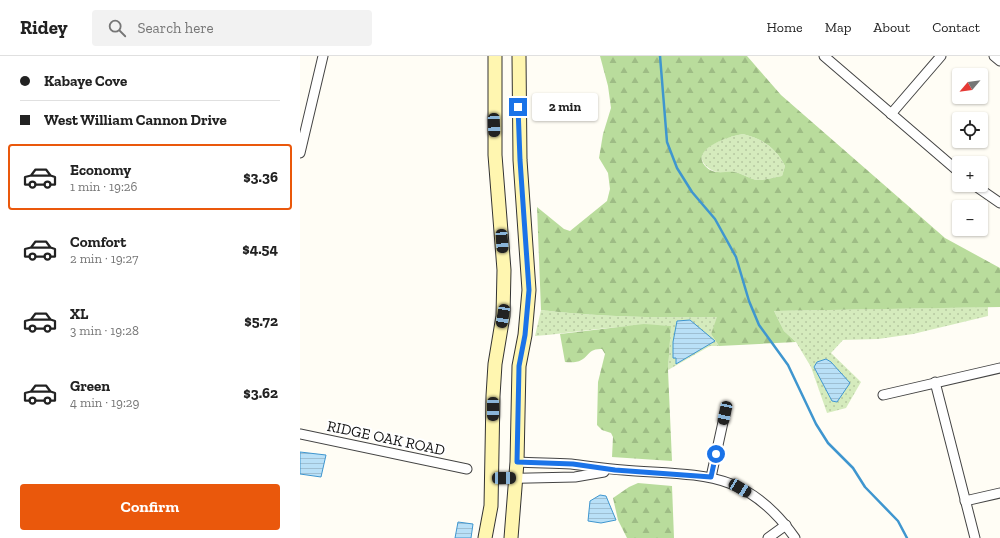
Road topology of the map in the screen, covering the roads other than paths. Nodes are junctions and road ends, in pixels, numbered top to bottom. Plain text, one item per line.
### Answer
1 (323, 56) edge
2 (495, 56) edge
3 (519, 56) edge
4 (824, 56) edge
5 (941, 56) edge
6 (994, 56) edge
7 (1000, 61) edge
8 (891, 114) junction
9 (300, 153) edge
10 (952, 166) edge
11 (984, 192) edge
12 (1000, 203) edge
13 (1000, 368) edge
14 (935, 382) junction
15 (883, 395) dead end
16 (725, 413) dead end
17 (300, 434) edge
18 (517, 462) junction
19 (466, 468) dead end
20 (615, 470) junction
21 (711, 477) junction
22 (516, 478) junction
23 (492, 479) junction
24 (1000, 493) edge
25 (965, 501) junction
26 (786, 525) junction
27 (485, 538) edge
28 (512, 538) edge
29 (768, 538) edge
30 (795, 538) edge
31 (975, 538) edge

1 - 9 street
2 - 23 main road
3 - 18 main road
4 - 8 street
5 - 8 street
6 - 7 street
8 - 10 street
11 - 12 street
13 - 14 street
14 - 15 street
14 - 25 street
16 - 21 street
17 - 19 street, RIDGE OAK ROAD
18 - 20 street
18 - 22 main road
20 - 21 street
20 - 22 street
21 - 26 street
22 - 23 street
22 - 28 main road
23 - 27 main road
24 - 25 street
25 - 31 street
26 - 29 street
26 - 30 street

